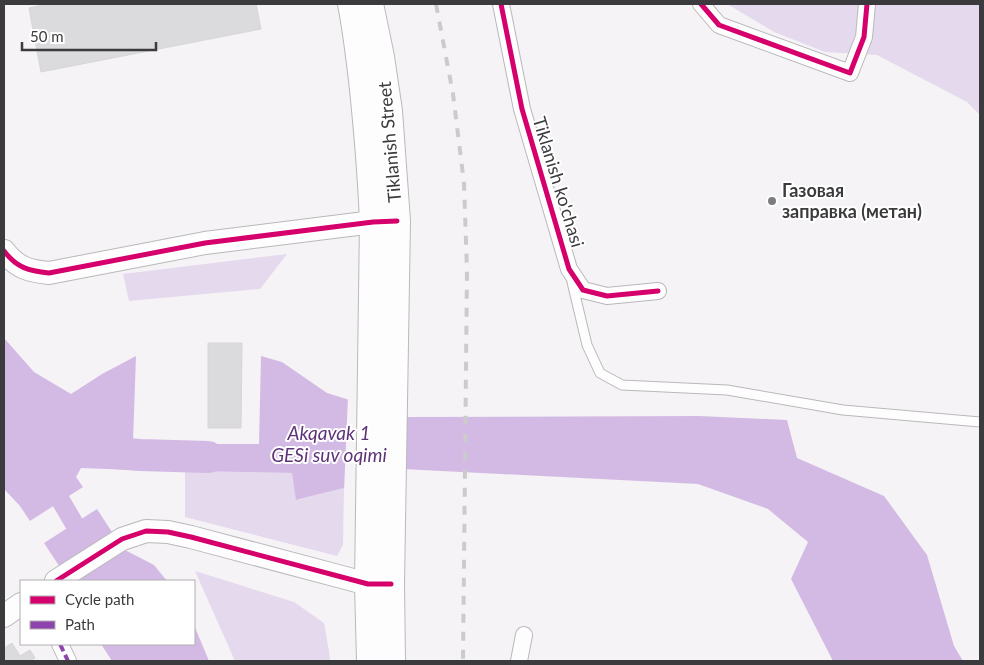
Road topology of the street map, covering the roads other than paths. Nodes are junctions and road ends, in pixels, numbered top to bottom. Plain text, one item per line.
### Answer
1 (350, 4) edge
2 (370, 4) edge
3 (501, 4) edge
4 (701, 4) edge
5 (867, 4) edge
6 (385, 222) junction
7 (4, 251) edge
8 (569, 269) junction
9 (658, 291) dead end
10 (980, 422) edge
11 (59, 579) edge
12 (380, 584) junction
13 (20, 605) edge
14 (4, 616) edge
15 (524, 635) dead end
16 (60, 645) edge
17 (68, 661) edge
18 (370, 661) edge
19 (392, 661) edge
20 (519, 661) edge

1 - 6 main road, Tiklanish Street
2 - 6 main road, Tiklanish Street
3 - 8 street, Tiklanish ko'chasi
4 - 5 street
6 - 7 street
6 - 12 main road, Tiklanish Street
8 - 9 street, Tiklanish ko'chasi
8 - 10 lane
11 - 12 street
12 - 18 main road
12 - 19 main road
13 - 14 street
15 - 20 street
16 - 17 street

